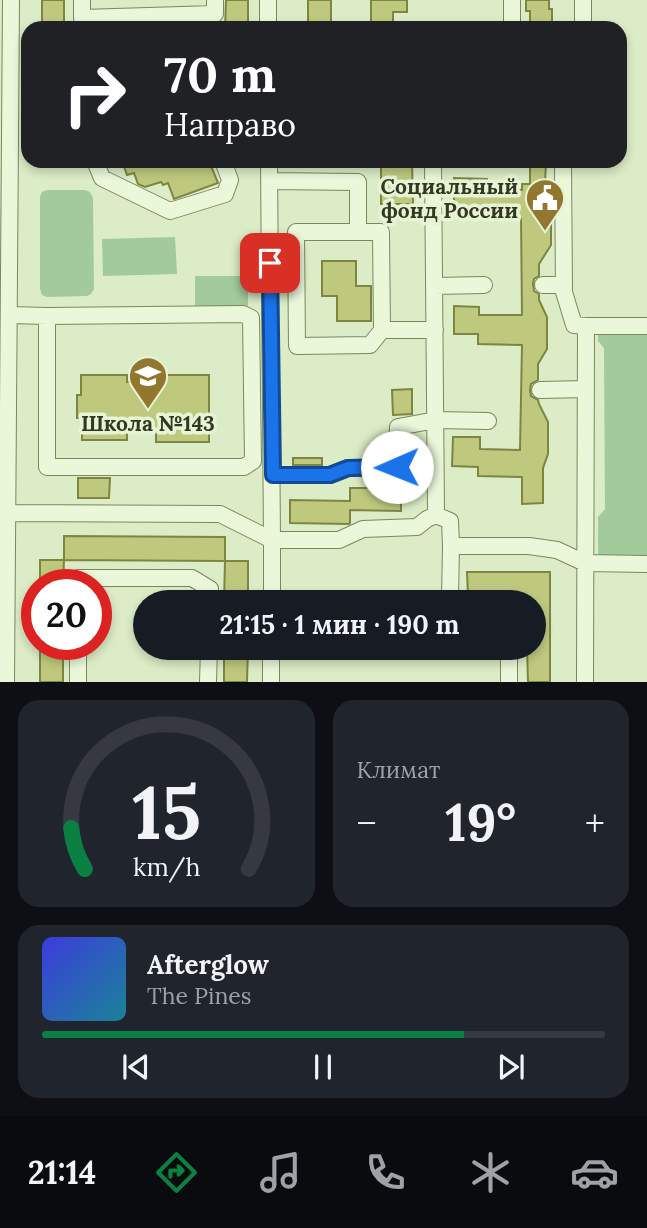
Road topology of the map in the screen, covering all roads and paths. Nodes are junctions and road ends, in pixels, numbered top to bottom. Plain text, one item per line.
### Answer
1 (11, 0) edge
2 (82, 0) edge
3 (215, 0) edge
4 (268, 0) edge
5 (512, 0) edge
6 (583, 0) edge
7 (268, 21) edge
8 (512, 21) edge
9 (583, 21) edge
10 (6, 120) edge
11 (5, 152) edge
12 (98, 168) edge
13 (226, 168) edge
14 (269, 168) edge
15 (433, 168) edge
16 (563, 168) edge
17 (269, 181) junction
18 (358, 232) junction
19 (5, 264) edge
20 (484, 285) dead end
21 (543, 285) dead end
22 (564, 285) junction
23 (434, 286) junction
24 (9, 315) junction
25 (47, 316) junction
26 (586, 326) junction
27 (647, 326) edge
28 (382, 330) junction
29 (435, 330) junction
30 (586, 389) junction
31 (540, 390) dead end
32 (436, 420) junction
33 (488, 421) dead end
34 (4, 444) edge
35 (397, 467) junction
36 (435, 467) junction
37 (4, 470) edge
38 (273, 475) junction
39 (8, 513) junction
40 (436, 515) junction
41 (272, 540) junction
42 (451, 546) junction
43 (4, 548) edge
44 (585, 563) junction
45 (647, 564) edge
46 (112, 578) edge
47 (211, 590) edge
48 (272, 590) edge
49 (450, 590) edge
50 (78, 660) edge
51 (209, 660) edge
52 (271, 660) edge
53 (509, 660) edge
54 (6, 682) edge
55 (78, 682) edge
56 (208, 682) edge
57 (271, 682) edge
58 (509, 682) edge
59 (585, 682) edge

1 - 10 street
2 - 3 street
4 - 7 street
5 - 8 street
6 - 9 street
10 - 11 street
11 - 19 street
12 - 13 street
14 - 17 street
15 - 23 street
16 - 22 street
17 - 18 street
17 - 38 street
18 - 28 street
18 - 28 street
19 - 24 street
20 - 23 street
21 - 22 street
22 - 26 street
23 - 29 street
24 - 25 street
24 - 34 street
25 - 25 street
26 - 27 street
26 - 30 street
28 - 29 street
29 - 32 street
30 - 31 street
30 - 44 street
32 - 33 street
32 - 35 street
32 - 36 street
34 - 37 street
35 - 36 street
35 - 38 street
36 - 40 street
37 - 39 street
38 - 41 street
39 - 41 street
39 - 43 street
40 - 41 street
40 - 42 street
41 - 48 street
42 - 44 street
42 - 49 street
43 - 54 street
44 - 45 street
44 - 59 street
46 - 47 street
50 - 55 street
51 - 56 street
52 - 57 street
53 - 58 street

